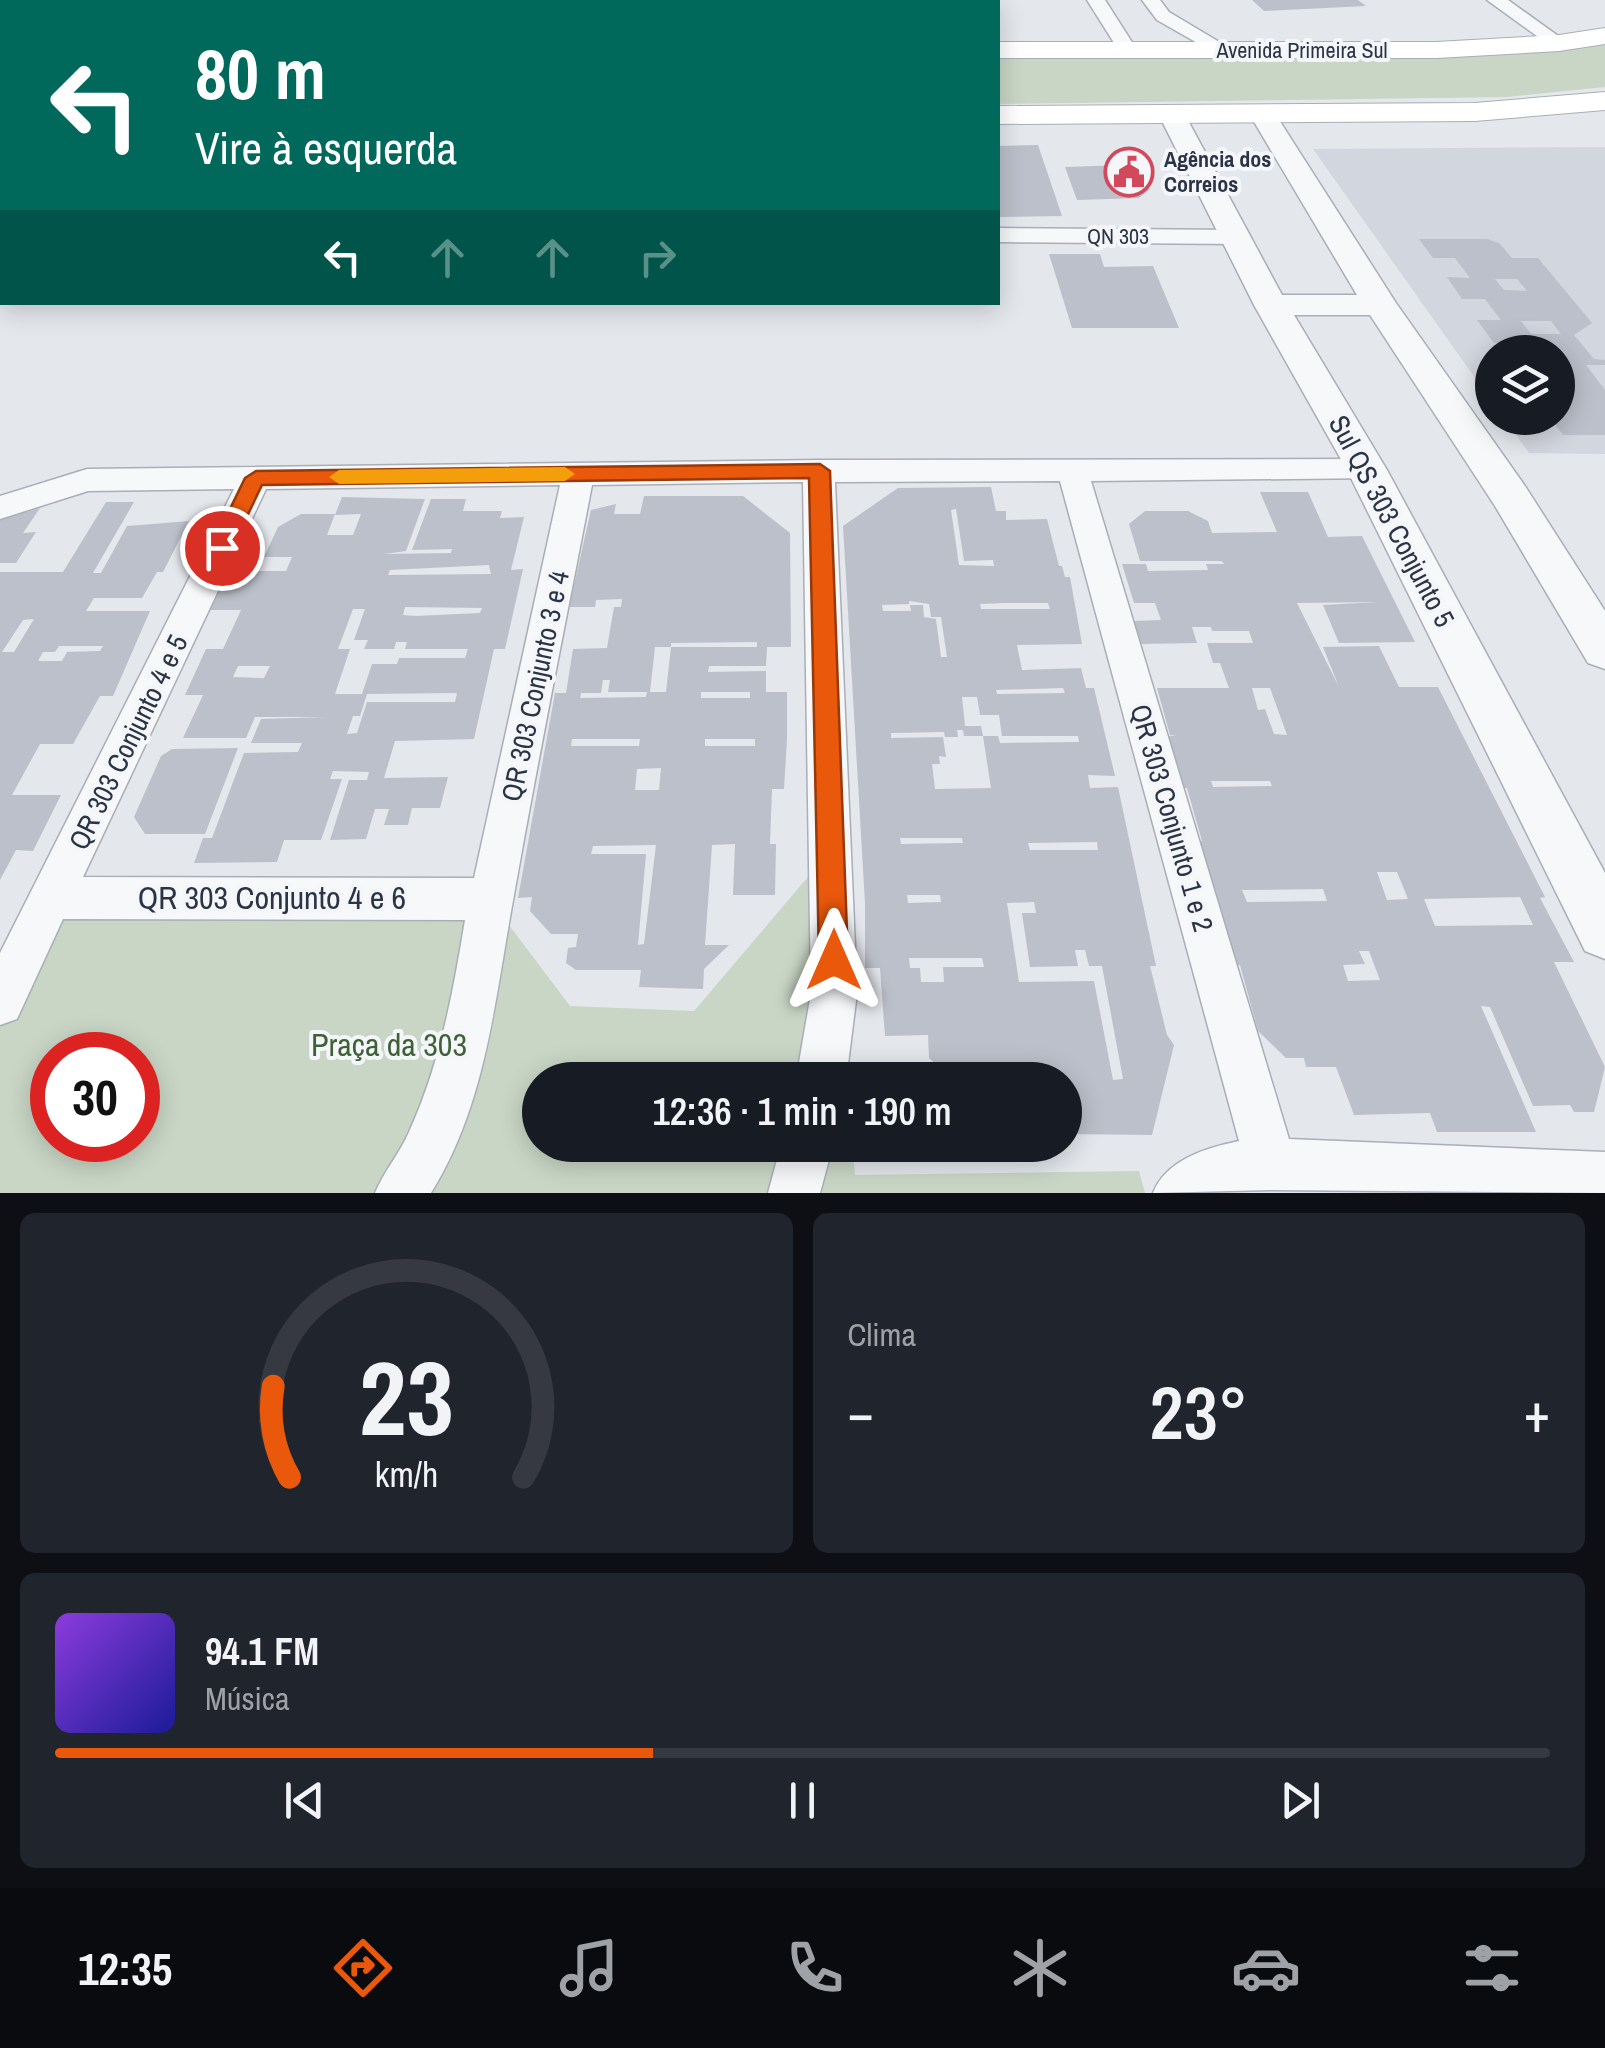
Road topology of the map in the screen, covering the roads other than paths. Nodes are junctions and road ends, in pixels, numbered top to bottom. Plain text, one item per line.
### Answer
1 (1096, 0) edge
2 (1151, 0) edge
3 (1496, 0) edge
4 (1605, 36) edge
5 (1559, 42) junction
6 (1222, 49) junction
7 (1000, 50) edge
8 (1128, 50) junction
9 (1605, 101) edge
10 (1263, 114) junction
11 (1172, 115) junction
12 (1000, 116) edge
13 (1000, 235) edge
14 (1238, 237) junction
15 (1271, 305) junction
16 (1380, 305) junction
17 (1367, 470) junction
18 (820, 471) junction
19 (1073, 472) junction
20 (578, 474) junction
21 (256, 478) junction
22 (0, 508) edge
23 (1599, 632) edge
24 (53, 898) junction
25 (491, 899) junction
26 (1605, 931) edge
27 (0, 1002) edge
28 (823, 1062) edge
29 (802, 1162) edge
30 (1252, 1165) junction
31 (1605, 1178) edge
32 (402, 1193) edge
33 (794, 1193) edge
34 (1179, 1193) edge

1 - 8 street
2 - 6 street
3 - 5 street
4 - 5 main road, Avenida Primeira Sul
5 - 6 main road, Avenida Primeira Sul
6 - 8 main road, Avenida Primeira Sul
7 - 8 main road, Avenida Primeira Sul
9 - 10 main road
10 - 11 main road
10 - 16 street
11 - 12 main road
11 - 14 street, Sul QS 303 Conjunto 5
13 - 14 street, QN 303
14 - 15 street, Sul QS 303 Conjunto 5
15 - 16 street
15 - 17 street, Sul QS 303 Conjunto 5
16 - 23 street
17 - 19 street
17 - 26 street, Sul QS 303 Conjunto 5
18 - 19 street
18 - 20 street
18 - 28 street
19 - 30 street, QR 303 Conjunto 1 e 2
20 - 21 street
20 - 25 street, QR 303 Conjunto 3 e 4
21 - 22 street
21 - 24 street, QR 303 Conjunto 4 e 5
24 - 25 street, QR 303 Conjunto 4 e 6
24 - 27 street, QR 303 Conjunto 4 e 5
25 - 32 street, QR 303 Conjunto 3 e 4
29 - 33 street
30 - 31 street
30 - 34 street

